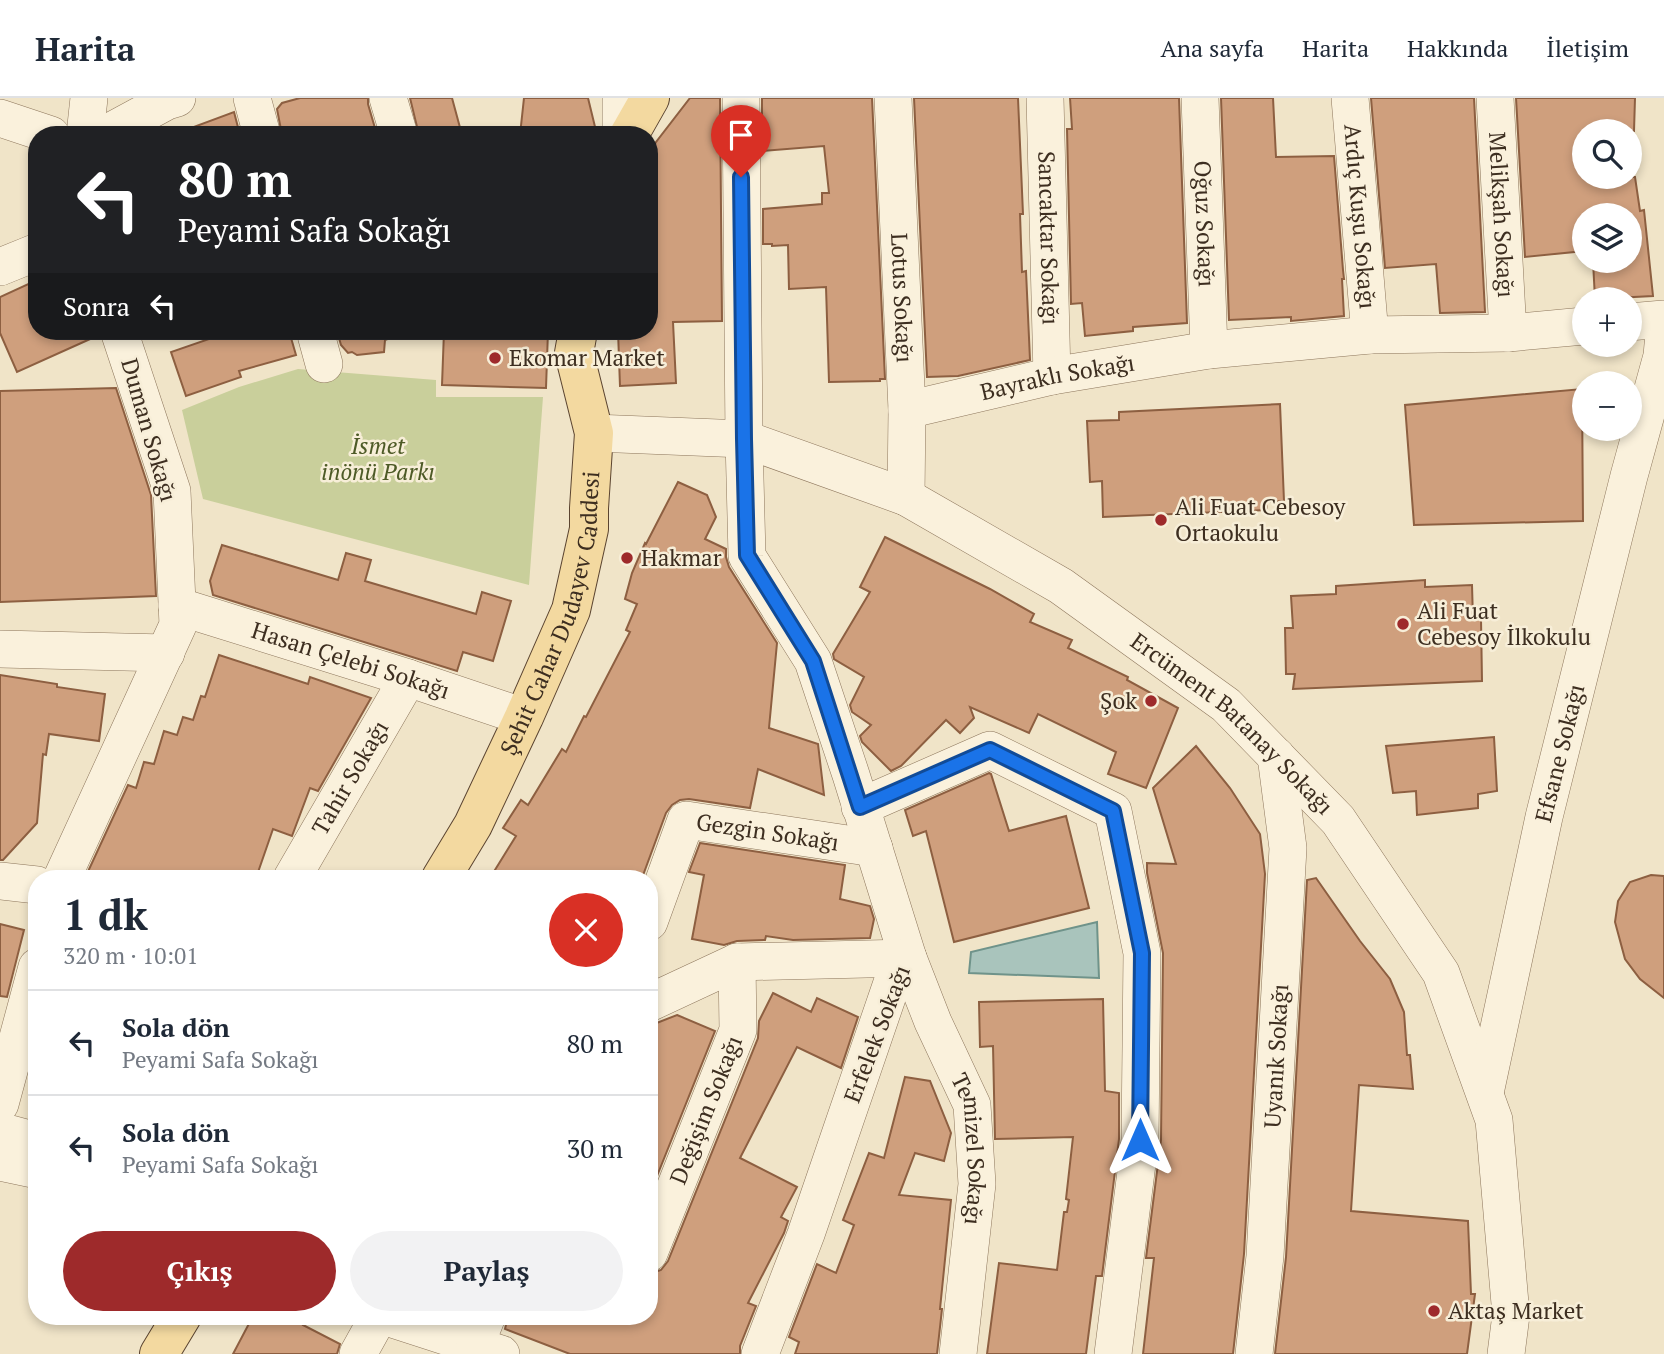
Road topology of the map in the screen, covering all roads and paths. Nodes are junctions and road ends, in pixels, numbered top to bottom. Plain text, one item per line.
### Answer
1 (89, 98) edge
2 (177, 98) edge
3 (252, 98) edge
4 (388, 98) edge
5 (621, 98) edge
6 (649, 98) edge
7 (741, 98) edge
8 (893, 98) edge
9 (1045, 98) edge
10 (1200, 98) edge
11 (1350, 98) edge
12 (1495, 98) edge
13 (0, 118) edge
14 (86, 126) edge
15 (121, 126) edge
16 (260, 126) edge
17 (396, 126) edge
18 (621, 126) edge
19 (634, 126) edge
20 (28, 127) edge
21 (28, 256) edge
22 (0, 267) edge
23 (1664, 319) edge
24 (1642, 321) edge
25 (1572, 327) edge
26 (1508, 333) junction
27 (1664, 333) edge
28 (1370, 335) junction
29 (123, 340) edge
30 (576, 340) edge
31 (1209, 350) junction
32 (1052, 376) junction
33 (906, 410) junction
34 (594, 433) junction
35 (744, 439) junction
36 (906, 498) junction
37 (177, 606) junction
38 (0, 649) edge
39 (166, 653) junction
40 (408, 678) junction
41 (524, 718) junction
42 (1276, 756) junction
43 (860, 807) junction
44 (873, 848) junction
45 (66, 870) edge
46 (297, 870) edge
47 (447, 870) edge
48 (0, 881) edge
49 (28, 884) edge
50 (658, 898) edge
51 (908, 958) junction
52 (737, 962) junction
53 (658, 999) edge
54 (28, 1000) edge
55 (1485, 1094) junction
56 (0, 1104) edge
57 (0, 1131) edge
58 (28, 1139) edge
59 (0, 1162) edge
60 (28, 1168) edge
61 (658, 1230) edge
62 (177, 1325) edge
63 (376, 1325) edge
64 (423, 1325) edge
65 (488, 1339) edge
66 (159, 1354) edge
67 (358, 1354) edge
68 (760, 1354) edge
69 (958, 1354) edge
70 (1113, 1354) edge
71 (1254, 1354) edge
72 (1506, 1354) edge

1 - 14 street
2 - 15 street
3 - 16 street
4 - 17 street
5 - 18 street
6 - 19 main road
7 - 35 street, Erfelek Sokağı
8 - 33 street, Lotus Sokağı
9 - 32 street, Sancaktar Sokağı
10 - 31 street, Oğuz Sokağı
11 - 28 street, Ardıç Kuşu Sokağı
12 - 26 street, Melikşah Sokağı
13 - 20 street
21 - 22 street
23 - 24 street
25 - 26 street, Bayraklı Sokağı
26 - 28 street, Bayraklı Sokağı
27 - 55 street, Efsane Sokağı
28 - 31 street, Bayraklı Sokağı
29 - 37 street, Duman Sokağı
30 - 34 main road, Şehit Cahar Dudayev Caddesi
31 - 32 street, Bayraklı Sokağı
32 - 33 street, Bayraklı Sokağı
33 - 36 street, Lotus Sokağı
34 - 35 street, Ercüment Batanay Sokağı
34 - 41 main road, Şehit Cahar Dudayev Caddesi
35 - 36 street, Ercüment Batanay Sokağı
35 - 43 street, Erfelek Sokağı
36 - 42 street, Ercüment Batanay Sokağı
37 - 39 street, Duman Sokağı
37 - 40 street, Hasan Çelebi Sokağı
38 - 39 street
39 - 45 street, Duman Sokağı
40 - 41 street, Hasan Çelebi Sokağı
40 - 46 street, Tahir Sokağı
41 - 47 main road, Şehit Cahar Dudayev Caddesi
42 - 55 street, Ercüment Batanay Sokağı
42 - 71 street, Uyanık Sokağı
43 - 44 street, Erfelek Sokağı
43 - 70 street
44 - 50 street, Gezgin Sokağı
44 - 51 street, Erfelek Sokağı
48 - 49 street
51 - 52 street
51 - 68 street, Erfelek Sokağı
51 - 69 street, Temizel Sokağı
52 - 53 street
52 - 61 street, Değişim Sokağı
54 - 56 street
55 - 72 street, Ercüment Batanay Sokağı
57 - 58 street
59 - 60 street
62 - 66 main road
63 - 67 street
64 - 65 street

